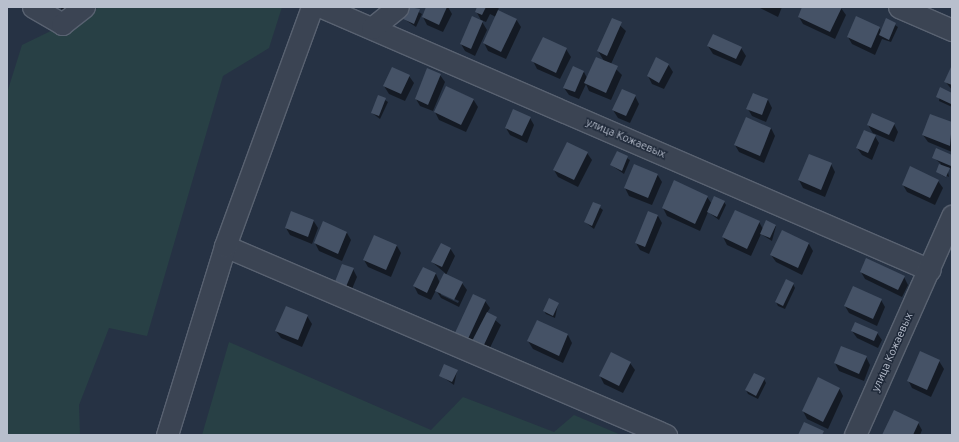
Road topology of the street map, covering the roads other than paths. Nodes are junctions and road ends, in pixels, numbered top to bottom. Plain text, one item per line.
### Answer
1 (33, 7) edge
2 (84, 7) edge
3 (312, 7) edge
4 (322, 7) edge
5 (398, 7) edge
6 (899, 7) edge
7 (372, 28) junction
8 (952, 30) edge
9 (952, 216) edge
10 (225, 246) junction
11 (930, 270) junction
12 (167, 435) edge
13 (666, 435) edge
14 (855, 435) edge

1 - 2 street
3 - 10 street
4 - 7 street, улица Кожаевых
5 - 7 street
6 - 8 street
7 - 11 street, улица Кожаевых
9 - 11 street, улица Кожаевых
10 - 12 street
10 - 13 street
11 - 14 street, улица Кожаевых

